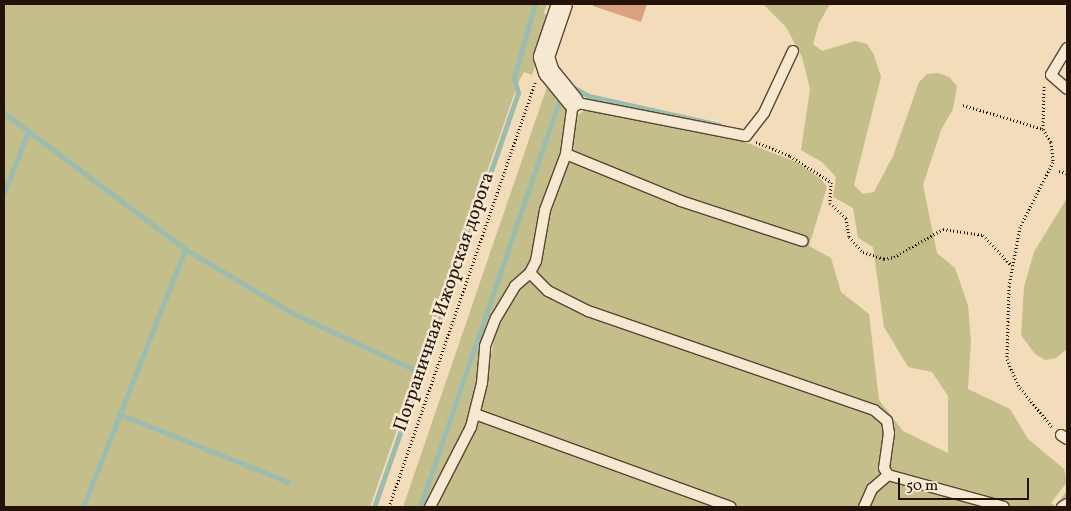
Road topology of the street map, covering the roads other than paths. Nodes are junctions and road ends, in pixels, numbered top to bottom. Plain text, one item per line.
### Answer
1 (562, 4) edge
2 (1067, 48) edge
3 (793, 51) dead end
4 (1067, 89) edge
5 (573, 102) junction
6 (566, 154) junction
7 (803, 241) dead end
8 (530, 273) junction
9 (475, 414) junction
10 (888, 475) junction
11 (1067, 504) edge
12 (430, 507) edge
13 (732, 507) edge
14 (864, 507) edge
15 (1004, 507) edge
16 (1062, 507) edge

1 - 5 street
2 - 4 lane
3 - 5 lane
5 - 6 lane
6 - 7 lane
6 - 8 lane
8 - 9 lane
8 - 10 lane
9 - 12 lane
9 - 13 lane
10 - 14 lane
10 - 15 lane
11 - 16 lane

